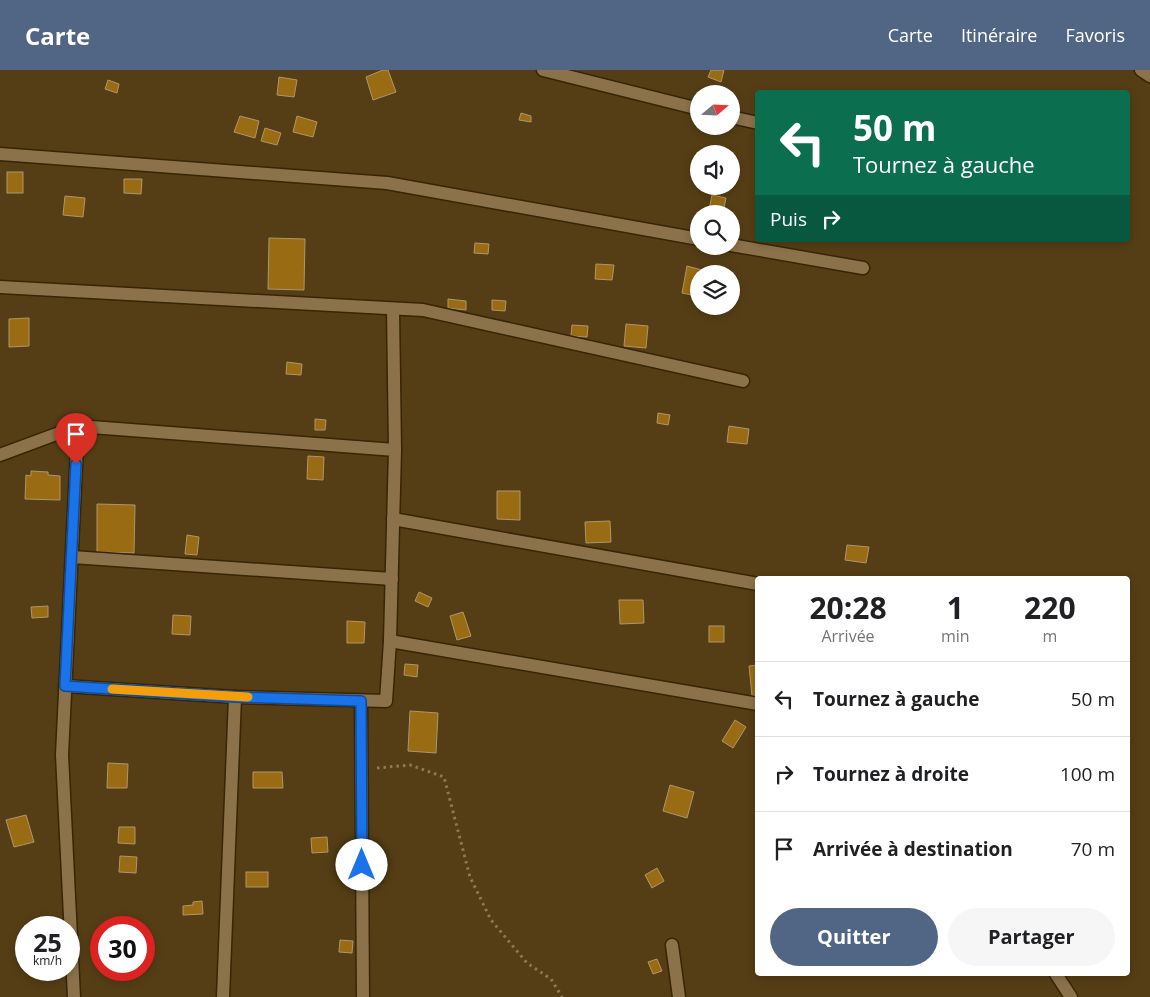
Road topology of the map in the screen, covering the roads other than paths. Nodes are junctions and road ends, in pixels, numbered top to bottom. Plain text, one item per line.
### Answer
1 (543, 70) edge
2 (1141, 70) edge
3 (1150, 76) edge
4 (690, 107) edge
5 (740, 119) edge
6 (755, 122) edge
7 (0, 154) edge
8 (690, 237) edge
9 (740, 246) edge
10 (863, 268) dead end
11 (0, 287) edge
12 (393, 309) junction
13 (743, 381) dead end
14 (78, 426) junction
15 (395, 450) junction
16 (0, 455) edge
17 (393, 519) junction
18 (72, 557) junction
19 (392, 578) junction
20 (755, 583) edge
21 (390, 641) junction
22 (65, 686) junction
23 (235, 697) junction
24 (361, 701) junction
25 (755, 703) edge
26 (672, 945) dead end
27 (1057, 976) edge
28 (74, 997) edge
29 (223, 997) edge
30 (363, 997) edge
31 (679, 997) edge
32 (1071, 997) edge

1 - 4 street
2 - 3 street
5 - 6 street
7 - 8 street
9 - 10 street
11 - 12 street
12 - 13 street
12 - 15 street
14 - 15 street
14 - 16 street
14 - 18 street
15 - 17 street
17 - 19 street
17 - 20 street
18 - 19 street
18 - 22 street
19 - 21 street
21 - 24 street
21 - 25 street
22 - 23 street
22 - 28 street
23 - 24 street
23 - 29 street
24 - 30 street
26 - 31 street
27 - 32 street

